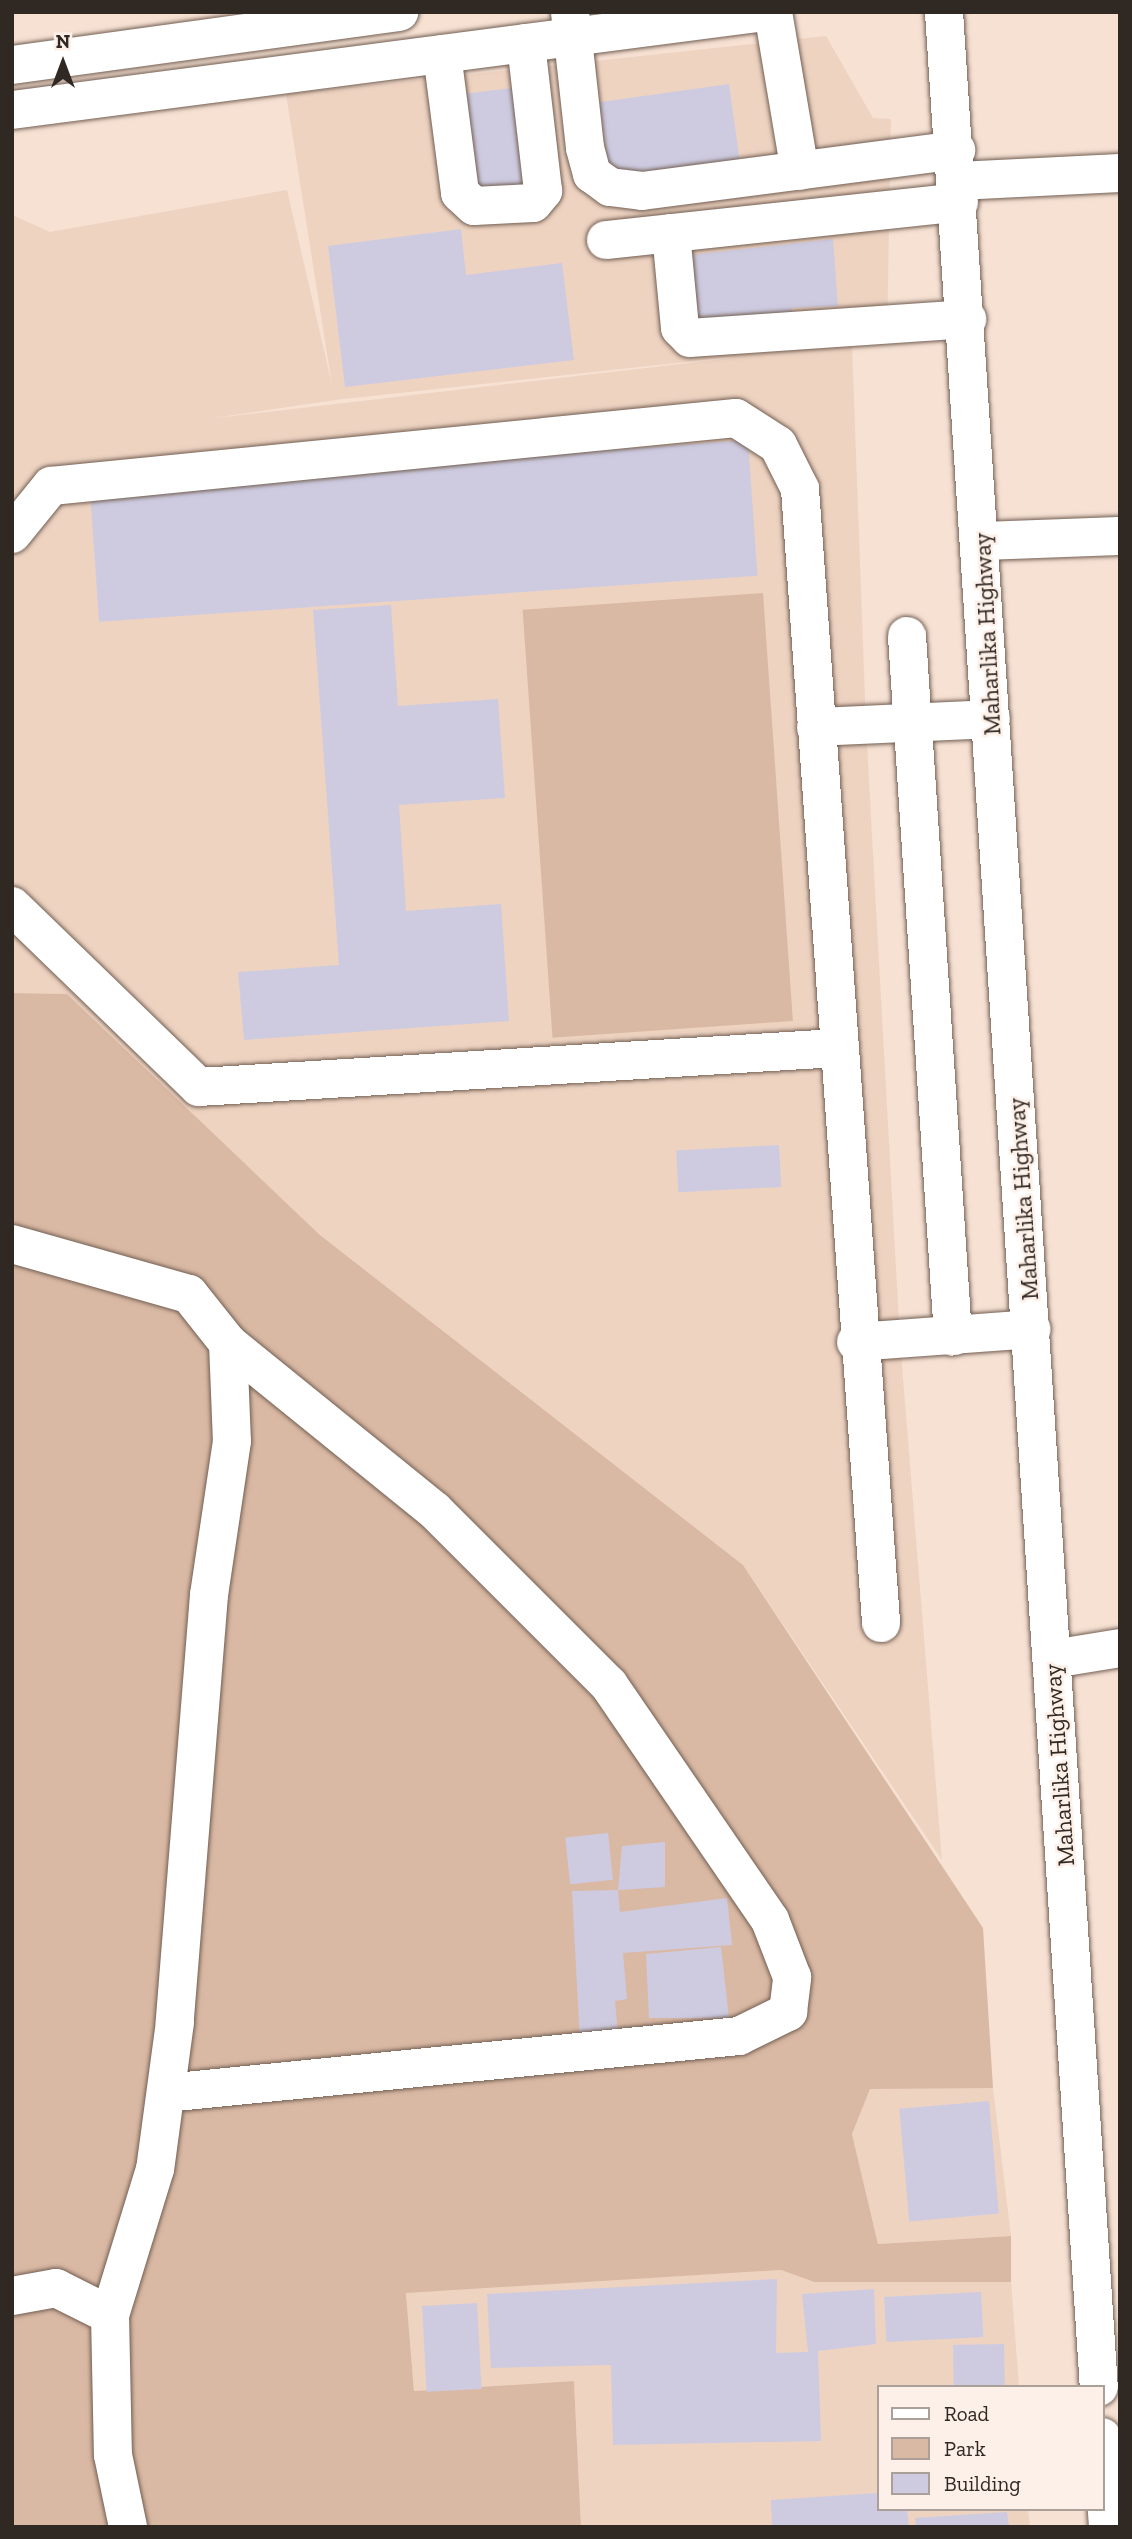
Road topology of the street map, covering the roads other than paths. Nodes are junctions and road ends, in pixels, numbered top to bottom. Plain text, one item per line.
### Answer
1 (399, 12) edge
2 (764, 12) edge
3 (773, 12) edge
4 (944, 12) edge
5 (352, 15) edge
6 (571, 25) edge
7 (526, 43) junction
8 (442, 54) junction
9 (12, 65) edge
10 (361, 65) junction
11 (12, 110) edge
12 (800, 171) junction
13 (1120, 173) edge
14 (958, 177) junction
15 (671, 233) junction
16 (606, 240) dead end
17 (967, 319) junction
18 (12, 534) edge
19 (1120, 536) edge
20 (982, 541) junction
21 (907, 636) dead end
22 (991, 719) junction
23 (912, 724) junction
24 (816, 727) junction
25 (12, 906) edge
26 (836, 1048) junction
27 (12, 1244) edge
28 (1032, 1329) junction
29 (953, 1336) junction
30 (856, 1342) junction
31 (228, 1343) junction
32 (881, 1623) dead end
33 (1120, 1648) edge
34 (1053, 1659) junction
35 (166, 2093) junction
36 (12, 2296) edge
37 (110, 2315) junction
38 (1099, 2385) edge
39 (1104, 2467) edge
40 (128, 2527) edge
41 (1108, 2527) edge

1 - 5 main road
2 - 6 main road
3 - 12 main road
4 - 14 main road, Maharlika Highway
5 - 9 main road
5 - 10 main road
6 - 7 main road
6 - 12 main road
7 - 8 main road
7 - 8 main road
8 - 10 main road
10 - 11 main road
12 - 14 main road
13 - 14 main road
14 - 15 main road
14 - 17 main road, Maharlika Highway
15 - 16 main road
15 - 17 main road
17 - 20 main road, Maharlika Highway
18 - 24 main road
19 - 20 main road
20 - 22 main road, Maharlika Highway
21 - 23 main road
22 - 23 main road
22 - 28 main road, Maharlika Highway
23 - 24 main road
23 - 29 main road
24 - 26 main road
25 - 26 main road
26 - 30 main road
27 - 31 main road
28 - 29 main road
28 - 34 main road, Maharlika Highway
29 - 30 main road
30 - 32 main road
31 - 35 main road
31 - 35 main road
33 - 34 main road
34 - 38 main road, Maharlika Highway
35 - 37 main road
36 - 37 main road
37 - 40 main road
39 - 41 main road

